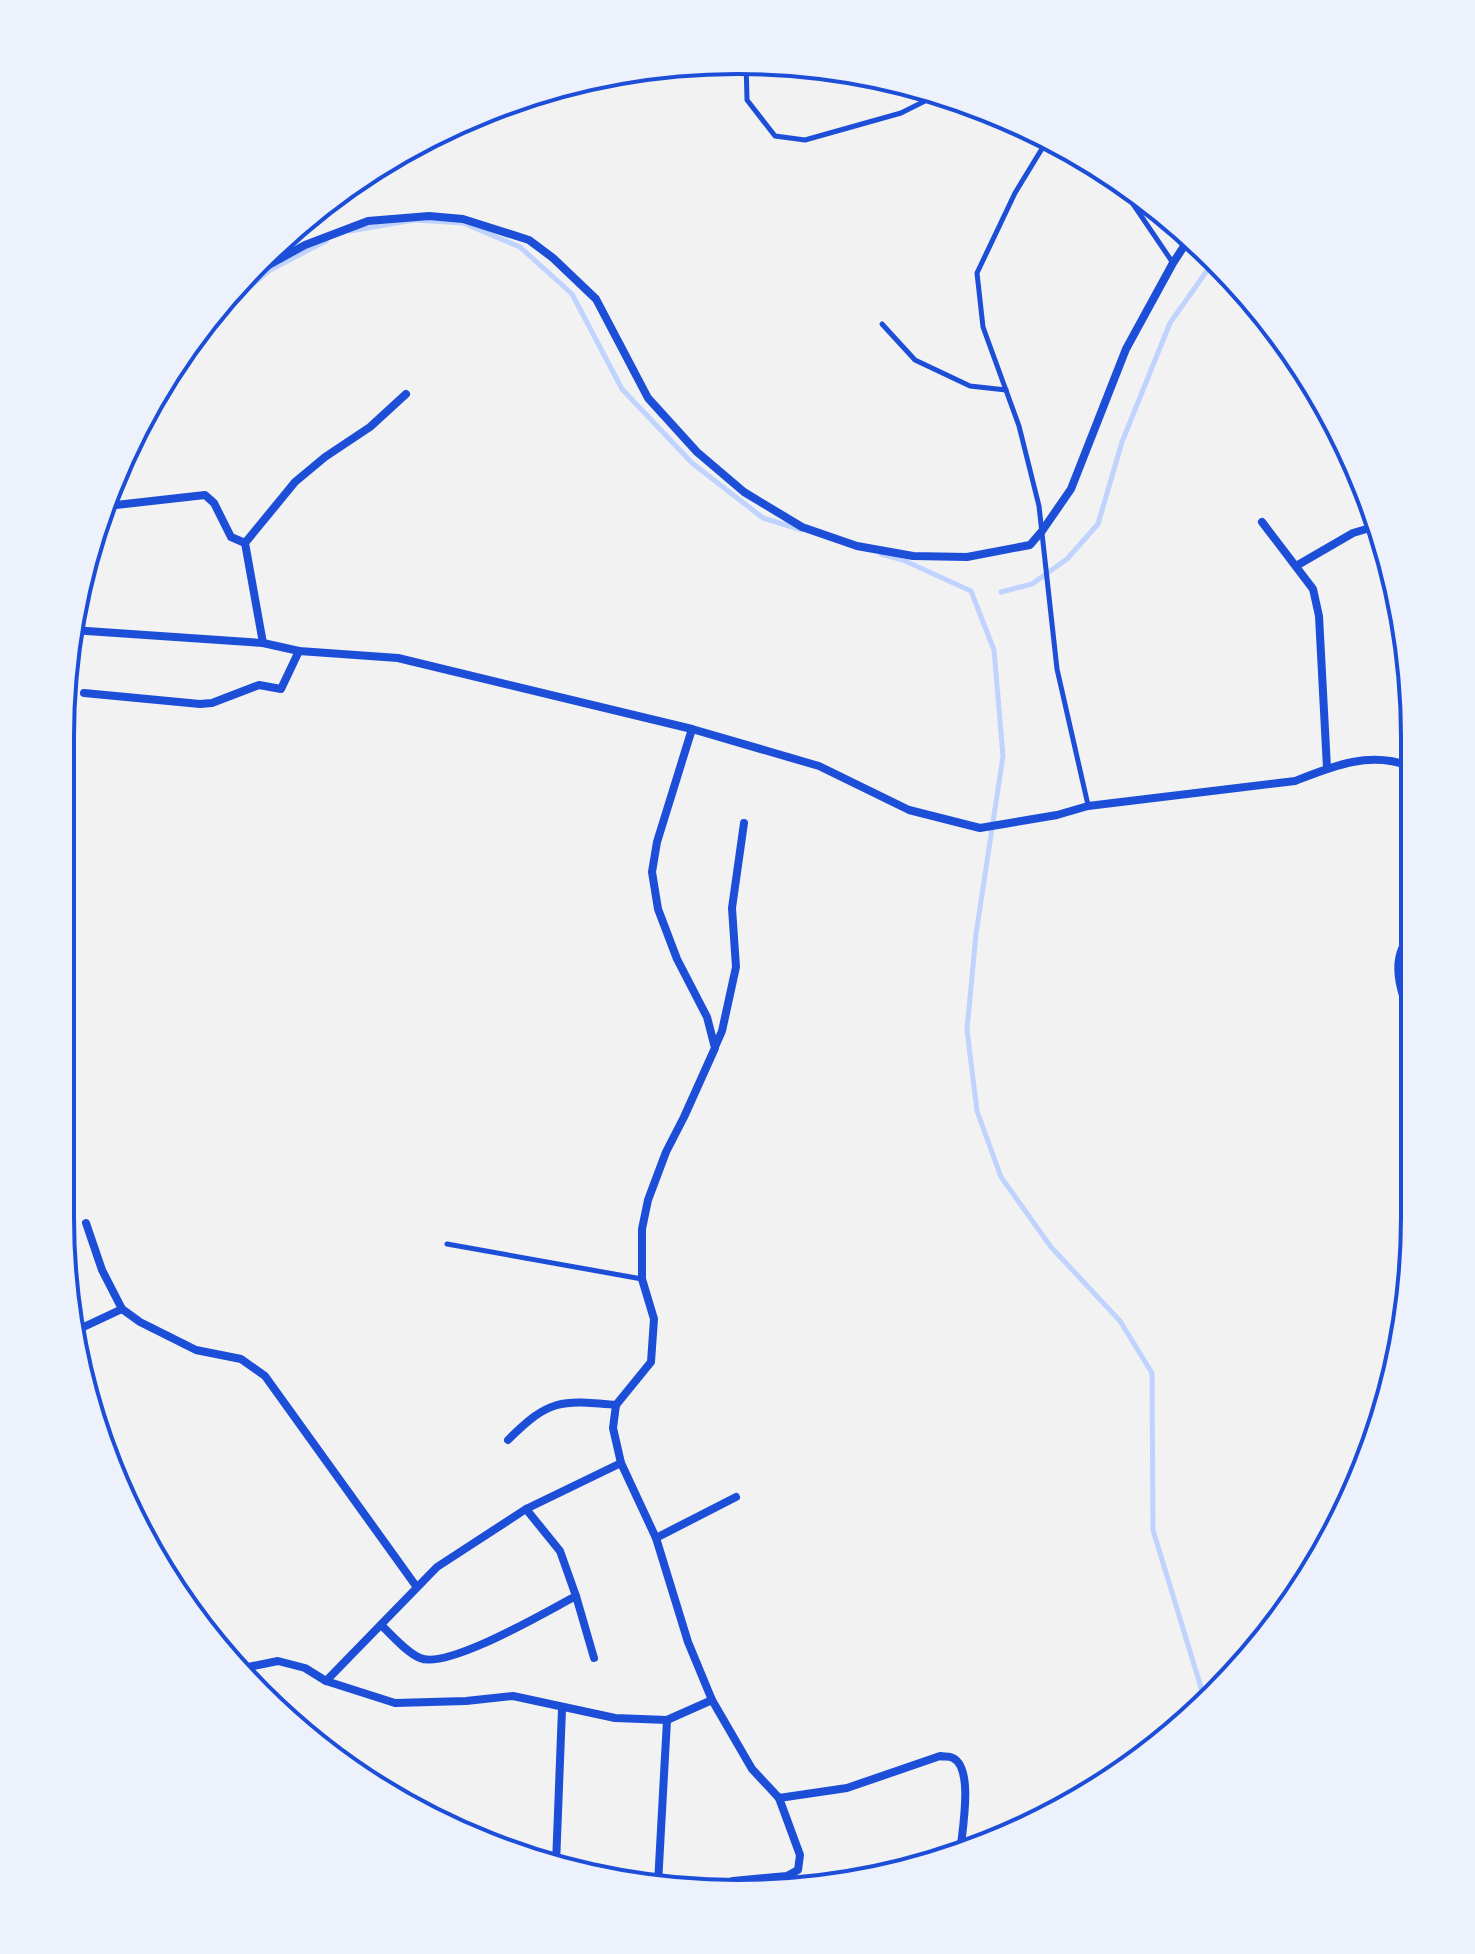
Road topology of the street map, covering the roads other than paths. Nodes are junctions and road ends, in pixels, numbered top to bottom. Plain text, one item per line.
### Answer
1 (746, 74) edge
2 (924, 101) edge
3 (1042, 148) edge
4 (1135, 207) edge
5 (1184, 247) edge
6 (275, 261) edge
7 (1173, 263) junction
8 (882, 324) dead end
9 (1006, 390) junction
10 (406, 394) dead end
11 (117, 505) edge
12 (1262, 522) dead end
13 (1367, 529) edge
14 (1042, 531) junction
15 (245, 543) junction
16 (1296, 566) junction
17 (83, 631) edge
18 (263, 643) junction
19 (299, 651) junction
20 (84, 693) dead end
21 (692, 729) junction
22 (1401, 763) edge
23 (1327, 768) junction
24 (1088, 806) junction
25 (744, 823) dead end
26 (1401, 960) edge
27 (1401, 993) edge
28 (715, 1048) junction
29 (86, 1223) dead end
30 (447, 1244) dead end
31 (642, 1279) junction
32 (122, 1309) junction
33 (84, 1327) edge
34 (616, 1405) junction
35 (508, 1440) dead end
36 (621, 1463) junction
37 (736, 1497) dead end
38 (526, 1509) junction
39 (656, 1538) junction
40 (416, 1586) junction
41 (576, 1596) junction
42 (381, 1625) junction
43 (594, 1658) dead end
44 (250, 1667) edge
45 (326, 1681) junction
46 (712, 1700) junction
47 (562, 1709) junction
48 (667, 1720) junction
49 (779, 1798) junction
50 (961, 1841) edge
51 (556, 1854) edge
52 (659, 1875) edge
53 (746, 1880) edge

1 - 2 lane
3 - 9 lane
4 - 7 lane
5 - 7 street
6 - 14 street
7 - 14 street
8 - 9 lane
9 - 14 lane
10 - 15 street
11 - 15 street
12 - 16 street
13 - 16 street
14 - 24 lane
15 - 18 street
16 - 23 street
17 - 18 street
18 - 19 street
19 - 20 street
19 - 21 street
21 - 24 street
21 - 28 street
22 - 23 street
23 - 24 street
25 - 28 street
26 - 27 street
28 - 31 street
29 - 32 street
30 - 31 lane
31 - 34 street
32 - 33 street
32 - 40 street
34 - 35 street
34 - 36 street
36 - 38 street
36 - 39 street
37 - 39 street
38 - 40 street
38 - 41 street
39 - 46 street
40 - 42 street
41 - 42 street
41 - 43 street
42 - 45 street
44 - 45 street
45 - 47 street
46 - 48 street
46 - 49 street
47 - 48 street
47 - 51 street
48 - 52 street
49 - 50 street
49 - 53 street

